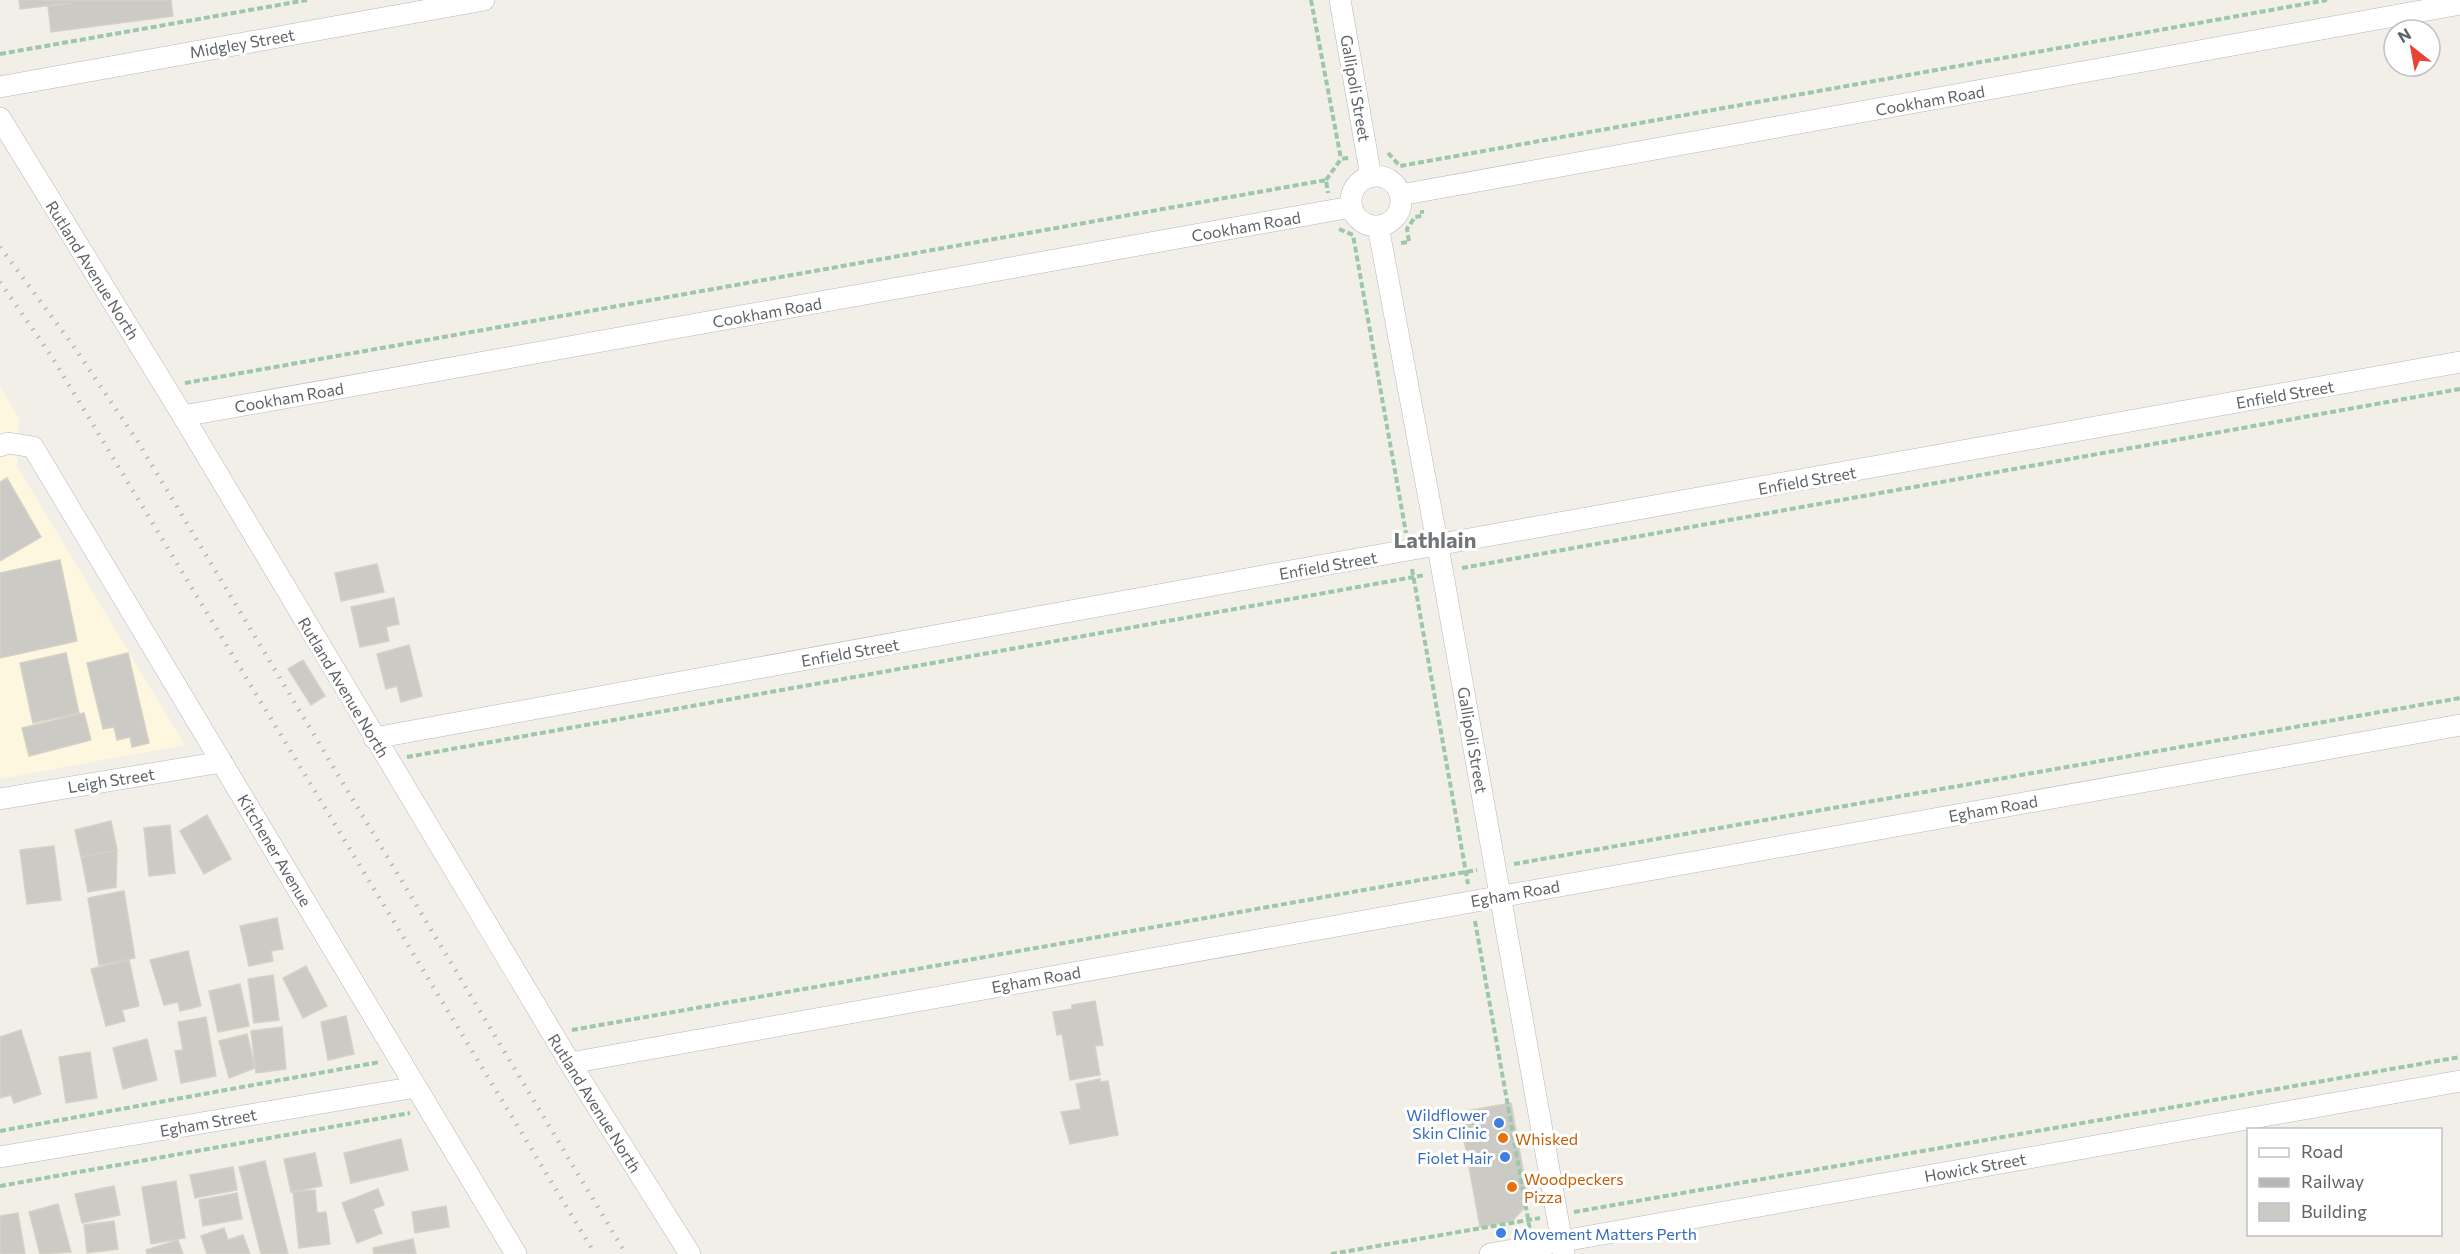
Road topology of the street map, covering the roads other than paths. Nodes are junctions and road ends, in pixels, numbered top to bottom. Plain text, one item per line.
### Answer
1 (484, 0) edge
2 (1340, 0) edge
3 (2460, 4) edge
4 (0, 87) edge
5 (0, 118) edge
6 (1371, 177) junction
7 (1410, 193) junction
8 (1341, 209) junction
9 (1380, 237) junction
10 (2460, 362) edge
11 (183, 416) junction
12 (0, 446) edge
13 (1438, 547) junction
14 (2460, 724) edge
15 (374, 738) junction
16 (222, 762) junction
17 (0, 799) edge
18 (1500, 895) junction
19 (570, 1062) junction
20 (2460, 1081) edge
21 (416, 1087) junction
22 (0, 1157) edge
23 (1563, 1247) edge
24 (516, 1254) edge
25 (690, 1254) edge
26 (1490, 1254) edge

1 - 4 street, Midgley Street
2 - 6 street, Gallipoli Street
3 - 7 street, Cookham Road
5 - 11 street, Rutland Avenue North
6 - 7 street
6 - 8 street
7 - 9 street
8 - 9 street
8 - 11 street, Cookham Road
9 - 13 street, Gallipoli Street
10 - 13 street, Enfield Street
11 - 15 street, Rutland Avenue North
12 - 16 street, Kitchener Avenue
13 - 15 street, Enfield Street
13 - 18 street, Gallipoli Street
14 - 18 street, Egham Road
15 - 19 street, Rutland Avenue North
16 - 17 street, Leigh Street
16 - 21 street, Kitchener Avenue
18 - 19 street, Egham Road
18 - 23 street, Gallipoli Street
19 - 25 street, Rutland Avenue North
20 - 23 street, Howick Street
21 - 22 street, Egham Street
21 - 24 street, Kitchener Avenue
23 - 26 street, Howick Street

